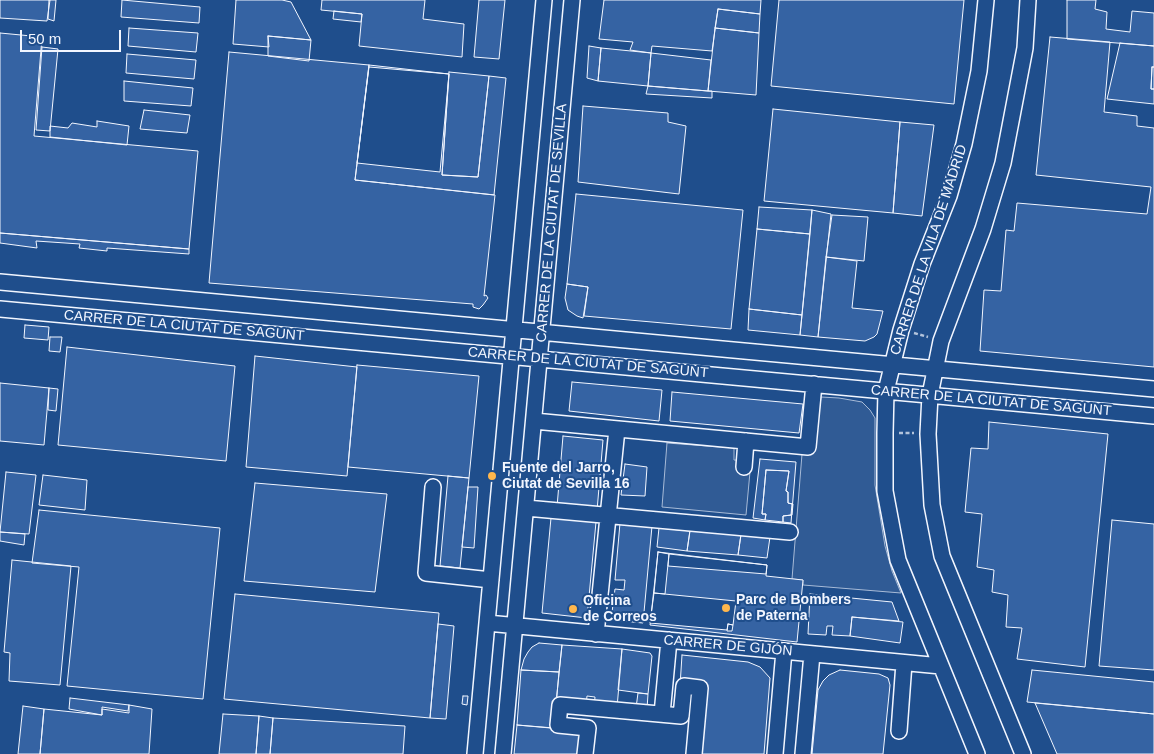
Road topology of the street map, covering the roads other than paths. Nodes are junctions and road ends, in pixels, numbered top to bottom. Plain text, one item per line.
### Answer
1 (544, 0) edge
2 (572, 0) edge
3 (986, 0) edge
4 (1028, 0) edge
5 (0, 282) edge
6 (24, 284) junction
7 (0, 309) edge
8 (21, 311) junction
9 (514, 330) junction
10 (542, 332) junction
11 (511, 356) junction
12 (539, 359) junction
13 (892, 365) junction
14 (935, 369) junction
15 (814, 384) junction
16 (1154, 389) edge
17 (886, 391) junction
18 (930, 395) junction
19 (1154, 416) edge
20 (534, 421) junction
21 (617, 429) junction
22 (746, 441) junction
23 (744, 467) dead end
24 (433, 487) dead end
25 (526, 508) junction
26 (608, 516) junction
27 (790, 532) dead end
28 (491, 580) junction
29 (487, 623) junction
30 (515, 626) junction
31 (596, 634) junction
32 (669, 640) junction
33 (784, 651) junction
34 (812, 654) junction
35 (904, 663) junction
36 (941, 666) junction
37 (662, 714) junction
38 (899, 731) dead end
39 (475, 754) edge
40 (503, 754) edge
41 (585, 754) edge
42 (694, 754) edge
43 (775, 754) edge
44 (803, 754) edge
45 (977, 754) edge
46 (1023, 754) edge

1 - 9 street, CARRER DE LA CIUTAT DE SEVILLA
2 - 10 street, CARRER DE LA CIUTAT DE SEVILLA
3 - 13 street, CARRER DE LA VILA DE MADRID
4 - 14 street
5 - 6 street, CARRER DE LA CIUTAT DE SAGUNT
6 - 8 street
6 - 9 street, CARRER DE LA CIUTAT DE SAGUNT
7 - 8 street, CARRER DE LA CIUTAT DE SAGUNT
8 - 11 street, CARRER DE LA CIUTAT DE SAGUNT
9 - 10 street, CARRER DE LA CIUTAT DE SAGUNT
9 - 11 street, CARRER DE LA CIUTAT DE SEVILLA
10 - 12 street, CARRER DE LA CIUTAT DE SEVILLA
10 - 13 street, CARRER DE LA CIUTAT DE SAGUNT
11 - 12 street, CARRER DE LA CIUTAT DE SAGUNT
11 - 28 street, CARRER DE LA CIUTAT DE SEVILLA
12 - 15 street, CARRER DE LA CIUTAT DE SAGUNT
12 - 20 street, CARRER DE LA CIUTAT DE SEVILLA
13 - 14 street, CARRER DE LA CIUTAT DE SAGUNT
13 - 17 street, CARRER DE LA VILA DE MADRID
14 - 16 street, CARRER DE LA CIUTAT DE SAGUNT
14 - 18 street
15 - 17 street, CARRER DE LA CIUTAT DE SAGUNT
15 - 22 street
17 - 18 street, CARRER DE LA CIUTAT DE SAGUNT
17 - 36 street, CARRER DE LA VILA DE MADRID
18 - 19 street, CARRER DE LA CIUTAT DE SAGUNT
18 - 46 street
20 - 21 street
20 - 25 street, CARRER DE LA CIUTAT DE SEVILLA
21 - 22 street
21 - 26 street
22 - 23 street
24 - 28 street
25 - 26 street
25 - 30 street, CARRER DE LA CIUTAT DE SEVILLA
26 - 27 street
26 - 31 street
28 - 29 street, CARRER DE LA CIUTAT DE SEVILLA
29 - 30 street
29 - 39 street, CARRER DE LA CIUTAT DE SEVILLA
30 - 31 street, CARRER DE GIJÓN
30 - 40 street, CARRER DE LA CIUTAT DE SEVILLA
31 - 32 street, CARRER DE GIJÓN
32 - 33 street, CARRER DE GIJÓN
32 - 37 street
33 - 34 street, CARRER DE GIJÓN
33 - 43 street
34 - 35 street, CARRER DE GIJÓN
34 - 44 street
35 - 36 street, CARRER DE GIJÓN
35 - 38 street
36 - 45 street, CARRER DE LA VILA DE MADRID
37 - 41 street
37 - 42 street

